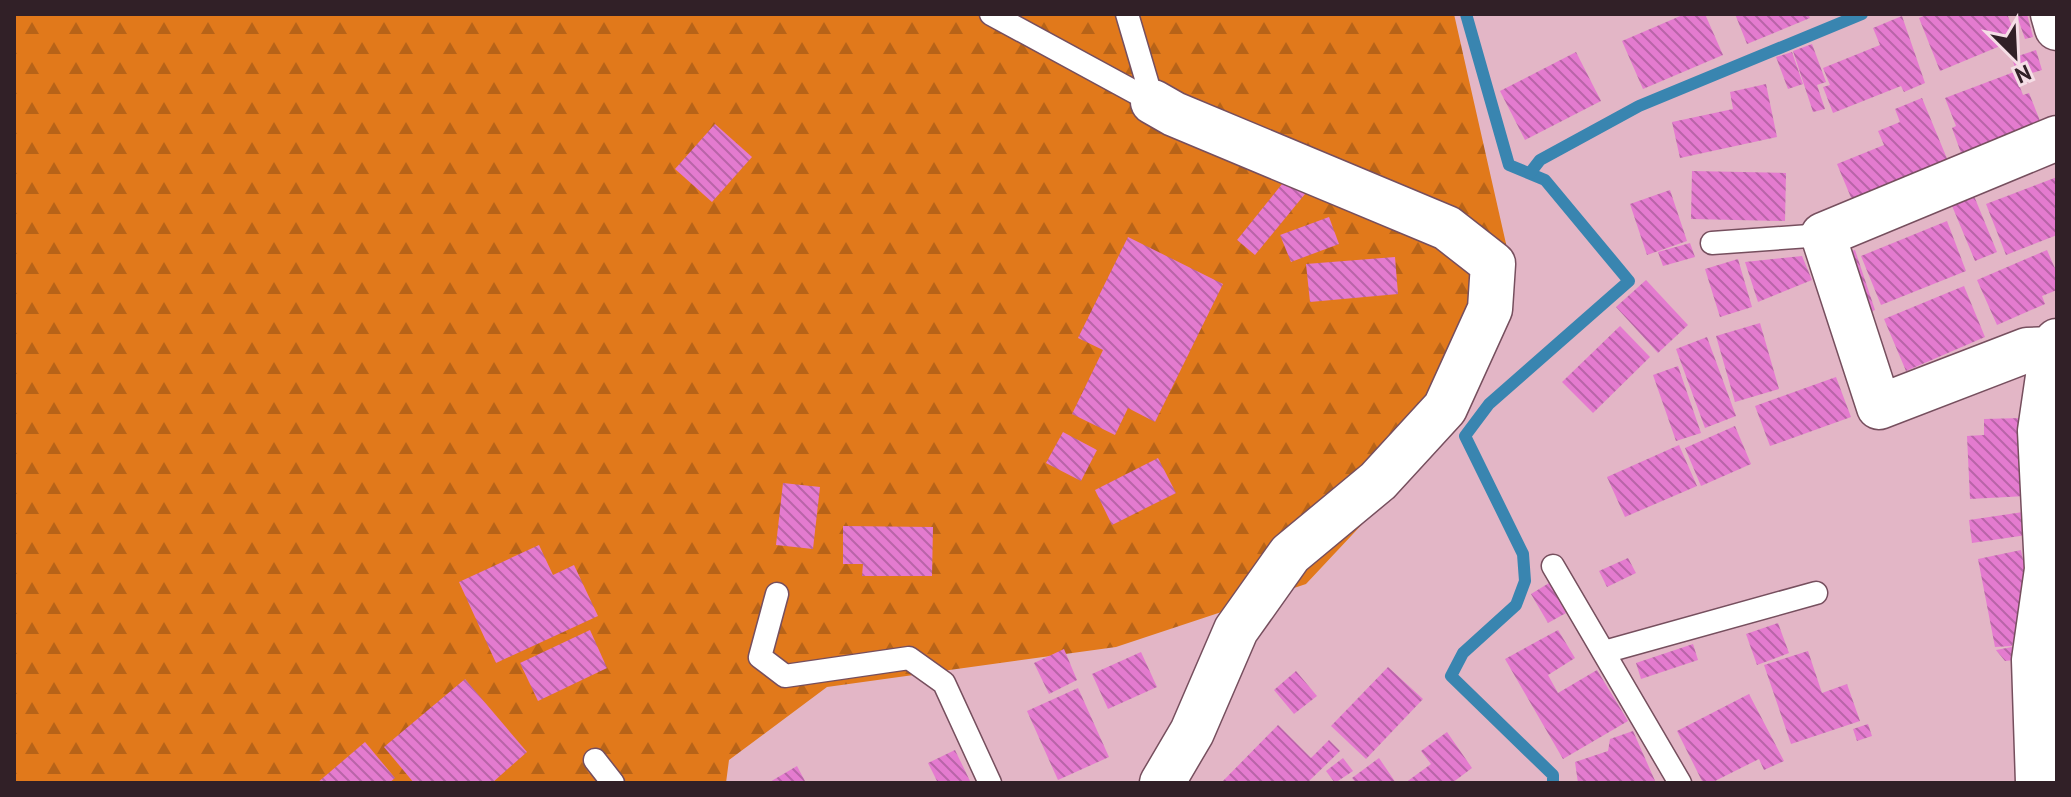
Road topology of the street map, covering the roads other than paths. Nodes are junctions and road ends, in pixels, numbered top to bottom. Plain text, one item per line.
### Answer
1 (991, 14) edge
2 (1127, 14) edge
3 (2053, 14) edge
4 (2057, 28) edge
5 (1153, 102) junction
6 (2057, 138) edge
7 (1823, 235) junction
8 (1712, 243) dead end
9 (2055, 345) edge
10 (1553, 566) dead end
11 (1816, 593) dead end
12 (777, 594) dead end
13 (1604, 652) junction
14 (595, 760) dead end
15 (1175, 776) edge
16 (613, 783) edge
17 (990, 783) edge
18 (1680, 783) edge
19 (2038, 783) edge

1 - 5 lane
2 - 5 lane
3 - 4 street
5 - 15 street
6 - 7 street
7 - 8 lane
7 - 9 street
9 - 19 street
10 - 13 lane
11 - 13 lane
12 - 17 lane
13 - 18 lane
14 - 16 lane

